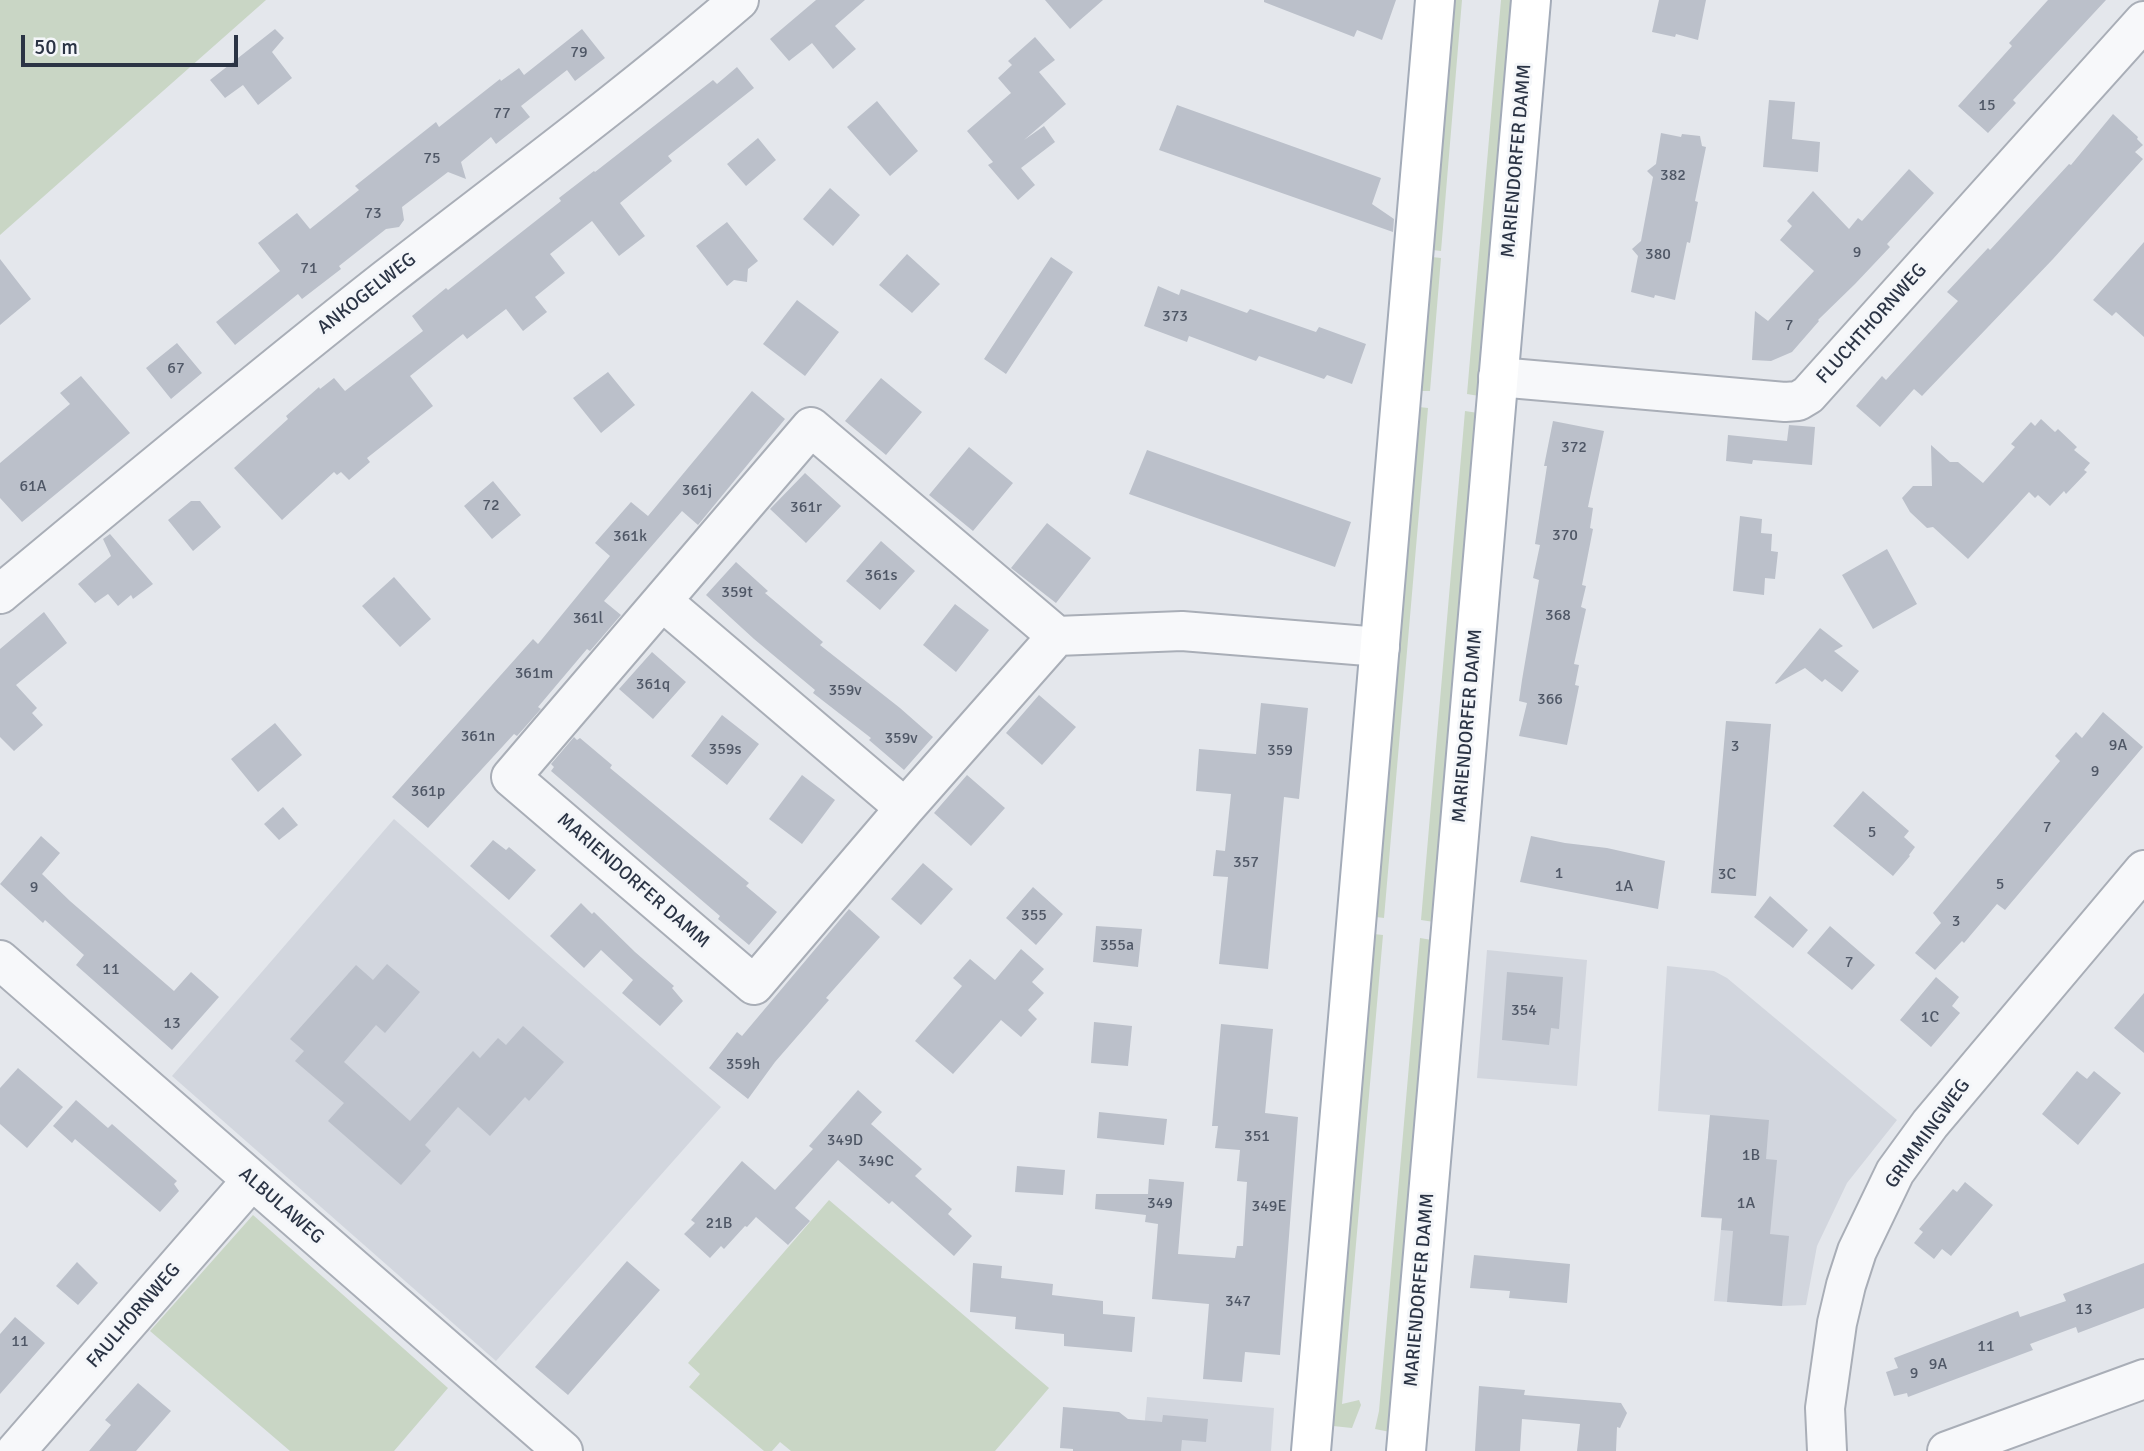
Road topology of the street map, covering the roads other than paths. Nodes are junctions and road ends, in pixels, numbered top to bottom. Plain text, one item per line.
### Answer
1 (739, 0) edge
2 (1435, 0) edge
3 (1531, 0) edge
4 (2144, 21) edge
5 (1498, 377) junction
6 (0, 594) edge
7 (662, 601) junction
8 (1057, 636) junction
9 (1380, 647) junction
10 (905, 808) junction
11 (2144, 870) edge
12 (0, 960) edge
13 (252, 1180) junction
14 (2144, 1379) edge
15 (16, 1451) edge
16 (562, 1451) edge
17 (1311, 1451) edge
18 (1406, 1451) edge
19 (1827, 1451) edge
20 (1947, 1451) edge

1 - 6 street, ANKOGELWEG
2 - 9 main road
3 - 5 main road, MARIENDORFER DAMM
4 - 5 street, FLUCHTHORNWEG
5 - 18 main road, MARIENDORFER DAMM
7 - 8 street, MARIENDORFER DAMM
7 - 10 street
7 - 10 street, MARIENDORFER DAMM
8 - 9 street
8 - 10 street, MARIENDORFER DAMM
9 - 17 main road
11 - 19 street, GRIMMINGWEG
12 - 13 street, ALBULAWEG
13 - 15 street, FAULHORNWEG
13 - 16 street, ALBULAWEG
14 - 20 street

